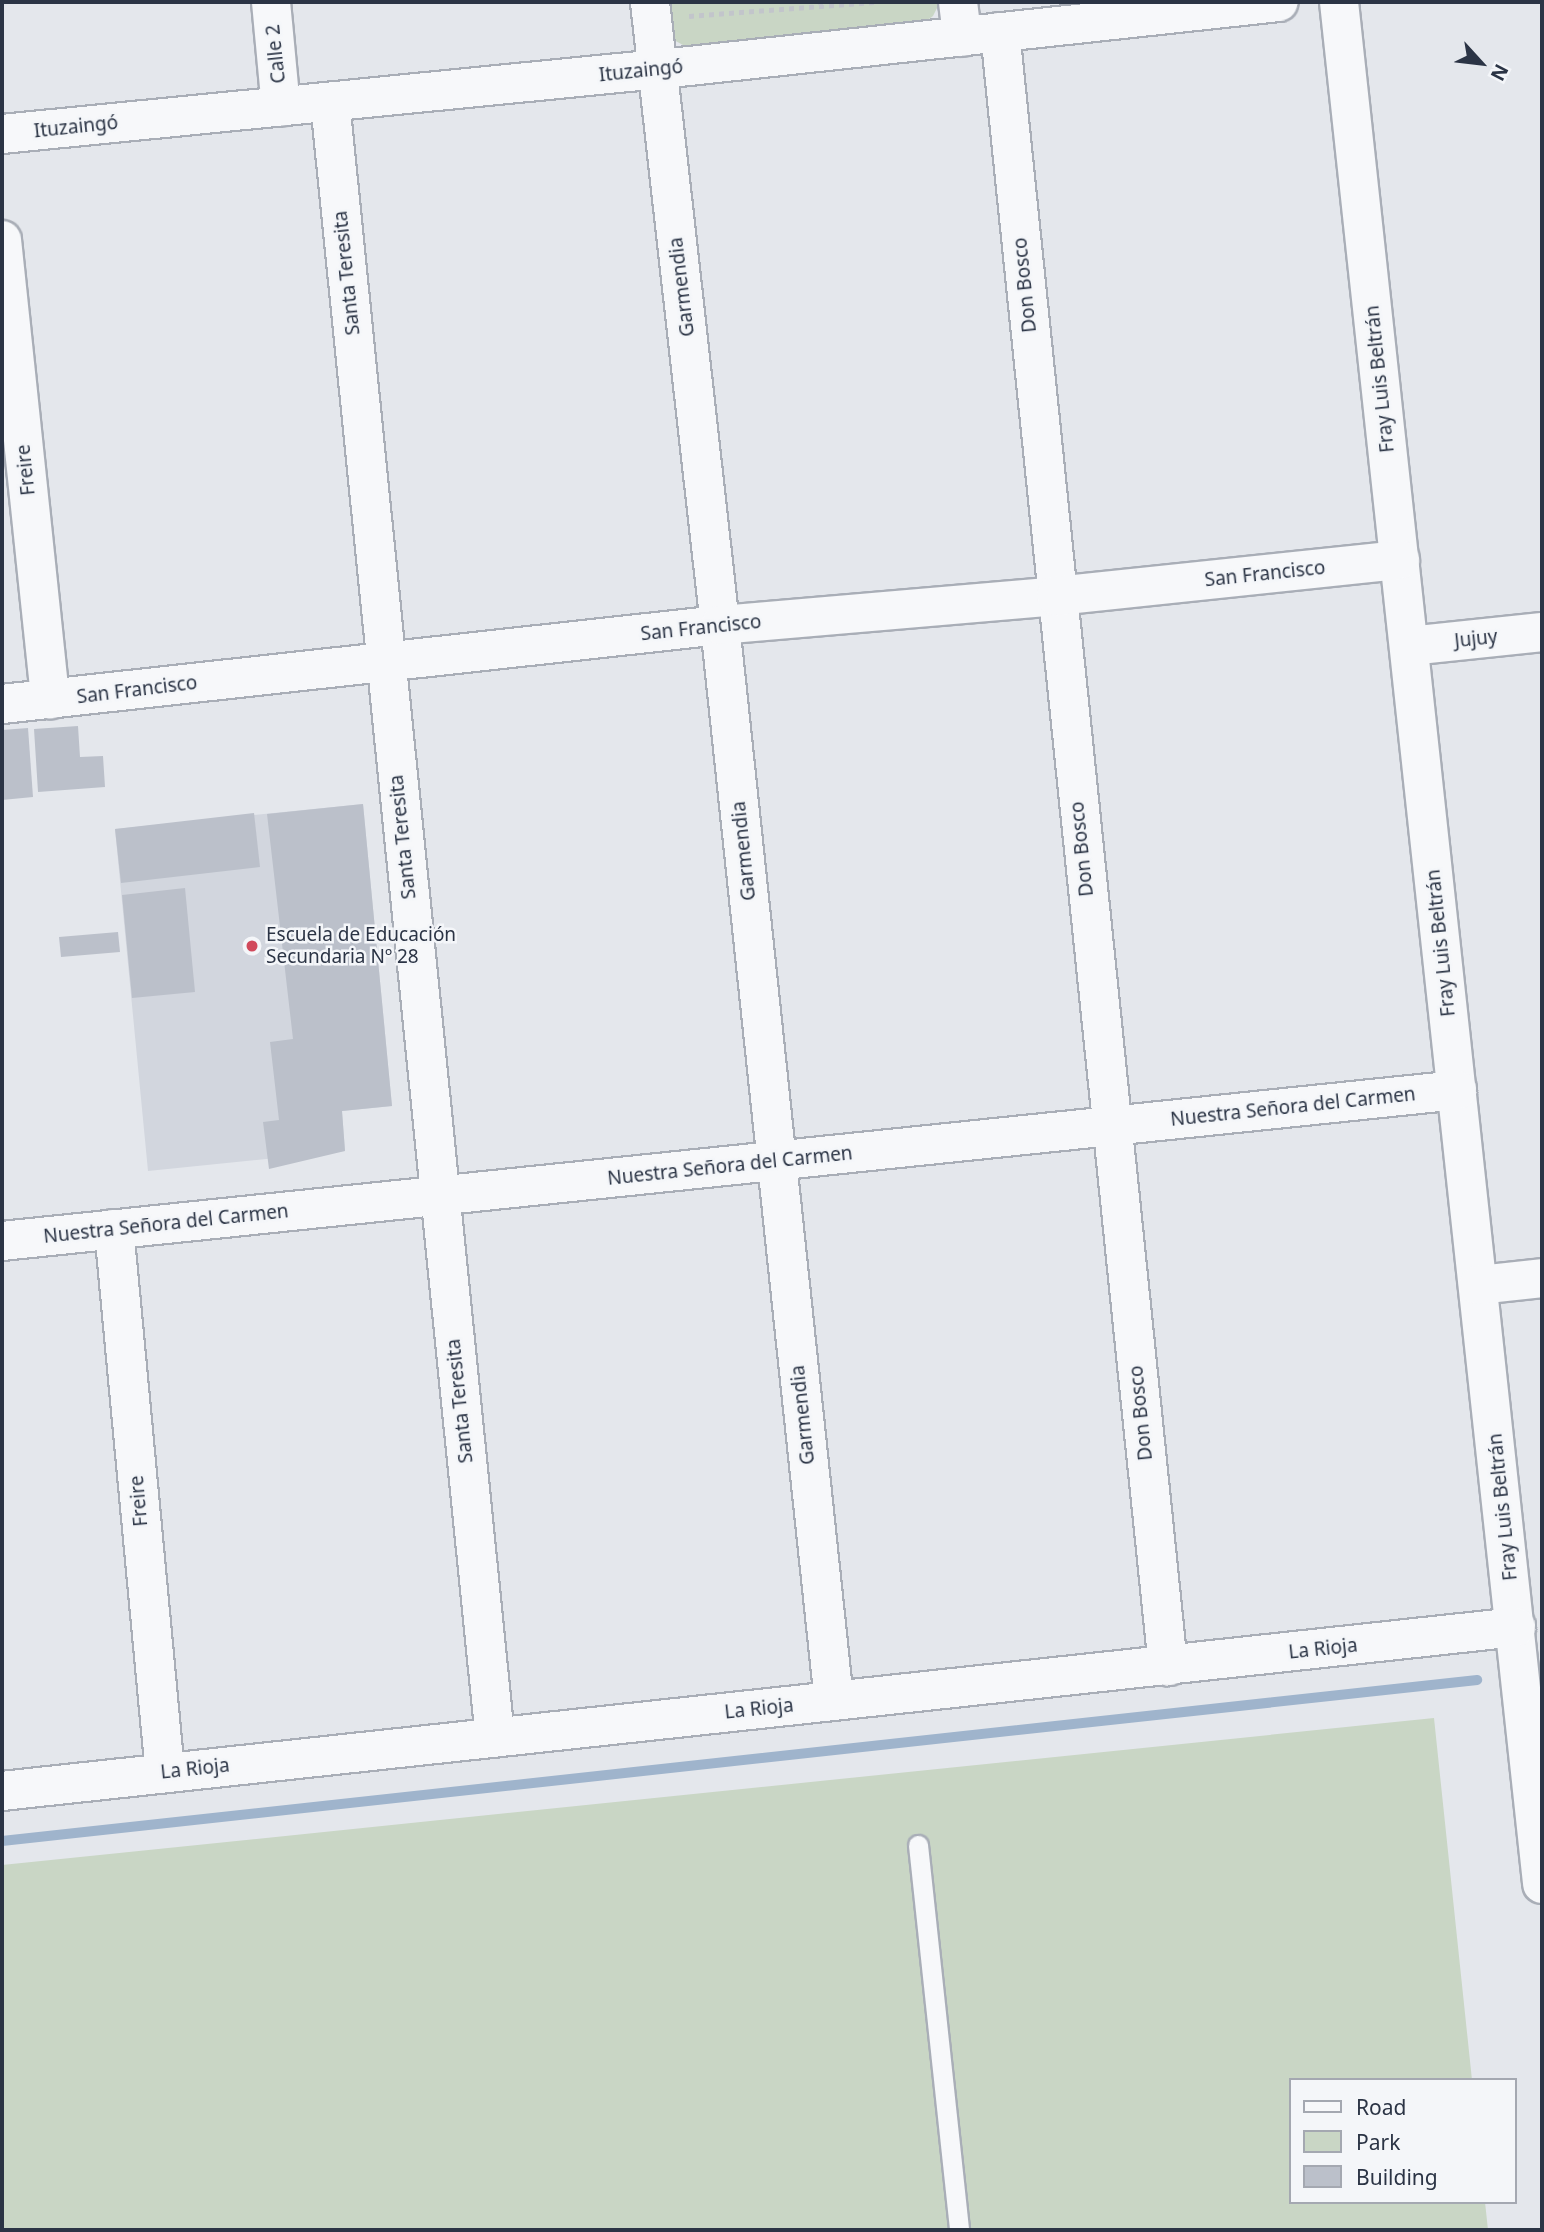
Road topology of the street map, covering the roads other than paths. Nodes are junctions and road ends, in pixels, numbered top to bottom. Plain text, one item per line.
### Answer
1 (271, 2) edge
2 (1279, 2) edge
3 (1339, 2) edge
4 (651, 10) edge
5 (960, 19) edge
6 (1000, 32) junction
7 (657, 69) junction
8 (330, 102) junction
9 (281, 107) junction
10 (2, 134) edge
11 (2, 240) edge
12 (1401, 560) junction
13 (1056, 596) junction
14 (720, 625) junction
15 (1542, 632) edge
16 (1409, 646) junction
17 (385, 662) junction
18 (50, 700) junction
19 (2, 704) edge
20 (1457, 1090) junction
21 (1111, 1126) junction
22 (776, 1161) junction
23 (439, 1196) junction
24 (114, 1230) junction
25 (2, 1241) edge
26 (1542, 1278) edge
27 (1478, 1285) junction
28 (1516, 1627) junction
29 (1168, 1666) junction
30 (1531, 1670) edge
31 (834, 1701) junction
32 (495, 1738) junction
33 (165, 1773) junction
34 (2, 1791) edge
35 (918, 1845) dead end
36 (1541, 1860) edge
37 (959, 2230) edge

1 - 9 street, Calle 2
2 - 6 street, Ituzaingó
3 - 12 street, Fray Luis Beltrán
4 - 7 street, Garmendia
5 - 6 street, Ituzaingó
5 - 7 street, Ituzaingó
6 - 13 street, Don Bosco
7 - 8 street, Ituzaingó
7 - 14 street, Garmendia
8 - 9 street, Ituzaingó
8 - 17 street, Santa Teresita
9 - 10 street, Ituzaingó
11 - 18 street, Freire
12 - 13 street, San Francisco
12 - 16 street, Fray Luis Beltrán
13 - 14 street, San Francisco
13 - 21 street, Don Bosco
14 - 17 street, San Francisco
14 - 22 street, Garmendia
15 - 16 street, Jujuy
16 - 20 street, Fray Luis Beltrán
17 - 18 street, San Francisco
17 - 23 street, Santa Teresita
18 - 19 street, San Francisco
20 - 21 street, Nuestra Señora del Carmen
20 - 27 street, Fray Luis Beltrán
21 - 22 street, Nuestra Señora del Carmen
21 - 29 street, Don Bosco
22 - 23 street, Nuestra Señora del Carmen
22 - 31 street, Garmendia
23 - 24 street, Nuestra Señora del Carmen
23 - 32 street, Santa Teresita
24 - 25 street, Nuestra Señora del Carmen
24 - 33 street, Freire
26 - 27 street
27 - 28 street, Fray Luis Beltrán
28 - 29 street, La Rioja
28 - 30 street, Fray Luis Beltrán
29 - 31 street, La Rioja
30 - 36 street, Fray Luis Beltrán
31 - 32 street, La Rioja
32 - 33 street, La Rioja
33 - 34 street, La Rioja
35 - 37 lane

